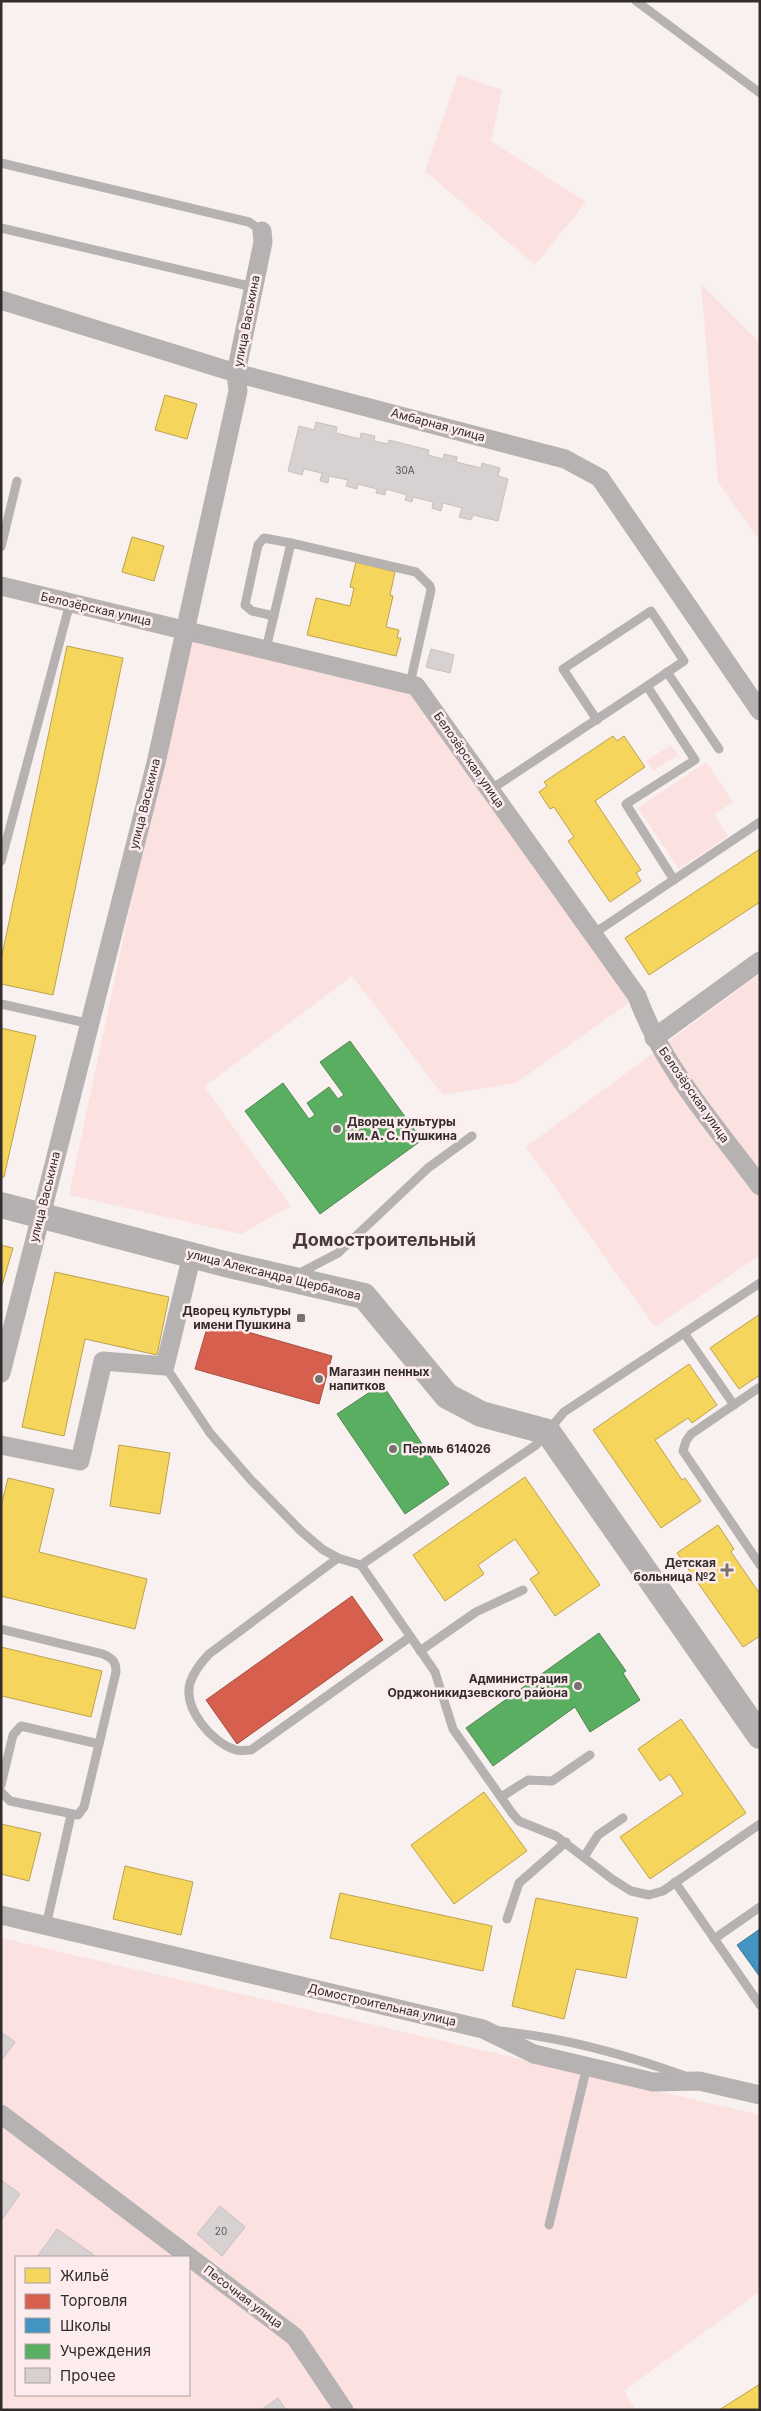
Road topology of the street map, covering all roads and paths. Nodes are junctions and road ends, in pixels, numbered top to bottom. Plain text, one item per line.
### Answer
1 (636, 1) edge
2 (760, 93) edge
3 (1, 164) edge
4 (1, 228) edge
5 (262, 231) joint
6 (253, 287) junction
7 (1, 300) edge
8 (236, 373) junction
9 (17, 482) dead end
10 (291, 542) junction
11 (1, 547) edge
12 (1, 586) edge
13 (70, 603) junction
14 (274, 616) junction
15 (184, 629) junction
16 (266, 649) junction
17 (667, 672) junction
18 (410, 684) junction
19 (647, 686) junction
20 (760, 711) edge
21 (597, 720) junction
22 (719, 749) dead end
23 (490, 790) junction
24 (760, 822) edge
25 (1, 861) edge
26 (674, 880) junction
27 (593, 934) junction
28 (760, 960) edge
29 (1, 1004) edge
30 (91, 1024) junction
31 (654, 1038) junction
32 (472, 1136) dead end
33 (760, 1186) edge
34 (1, 1205) edge
35 (40, 1216) junction
36 (192, 1255) junction
37 (289, 1278) junction
38 (760, 1283) edge
39 (6, 1330) edge
40 (684, 1333) junction
41 (164, 1366) junction
42 (1, 1373) edge
43 (760, 1387) edge
44 (734, 1405) junction
45 (548, 1432) junction
46 (1, 1445) edge
47 (338, 1558) junction
48 (361, 1565) junction
49 (760, 1565) edge
50 (523, 1590) dead end
51 (1, 1629) edge
52 (410, 1637) junction
53 (420, 1651) junction
54 (760, 1736) edge
55 (99, 1744) junction
56 (590, 1755) dead end
57 (1, 1786) edge
58 (1, 1792) edge
59 (501, 1797) junction
60 (71, 1815) junction
61 (623, 1818) dead end
62 (760, 1824) edge
63 (566, 1842) junction
64 (584, 1857) junction
65 (675, 1882) junction
66 (760, 1907) edge
67 (1, 1915) edge
68 (507, 1919) dead end
69 (46, 1926) junction
70 (714, 1939) junction
71 (760, 2005) edge
72 (483, 2029) junction
73 (587, 2066) junction
74 (699, 2081) junction
75 (760, 2095) edge
76 (1, 2114) edge
77 (549, 2225) dead end
78 (188, 2256) edge
79 (190, 2257) edge
80 (344, 2410) edge

1 - 2 lane
3 - 5 lane
4 - 6 lane
5 - 6 street, улица Васькина
6 - 8 street, улица Васькина
7 - 8 street, Амбарная улица
8 - 15 street, улица Васькина
8 - 20 street, Амбарная улица
9 - 11 lane
10 - 14 lane
10 - 14 lane
10 - 18 lane
12 - 13 street, Белозёрская улица
13 - 15 street, Белозёрская улица
13 - 25 lane
14 - 16 lane
15 - 16 street, Белозёрская улица
15 - 30 street, улица Васькина
16 - 18 street, Белозёрская улица
17 - 19 lane
17 - 21 lane
17 - 22 lane
18 - 23 street, Белозёрская улица
19 - 21 lane
19 - 26 lane
21 - 23 lane
23 - 27 street, Белозёрская улица
24 - 26 lane
26 - 27 lane
27 - 31 street, Белозёрская улица
28 - 31 street
29 - 30 lane
30 - 35 street, улица Васькина
31 - 33 street, Белозёрская улица
32 - 37 lane
34 - 35 street, улица Александра Щербакова
35 - 36 street, улица Александра Щербакова
35 - 39 street, улица Васькина
36 - 37 street, улица Александра Щербакова
36 - 41 street
37 - 45 street, улица Александра Щербакова
38 - 40 lane
39 - 42 street, улица Васькина
40 - 44 lane
40 - 45 lane
41 - 46 street
41 - 47 lane
43 - 44 lane
44 - 49 lane
45 - 48 lane
45 - 54 street
47 - 48 lane
47 - 52 lane
48 - 52 lane
50 - 53 lane
51 - 55 lane
52 - 53 lane
53 - 59 lane
55 - 57 lane
55 - 60 lane
56 - 59 lane
58 - 60 lane
59 - 63 lane
60 - 69 lane
61 - 64 lane
62 - 65 lane
63 - 64 lane
63 - 68 lane
64 - 65 lane
65 - 70 lane
66 - 70 lane
67 - 69 street, Домостроительная улица
69 - 72 street, Домостроительная улица
70 - 71 lane
72 - 73 street, Домостроительная улица
72 - 74 lane
73 - 74 street, Домостроительная улица
73 - 77 lane
74 - 75 street, Домостроительная улица
76 - 78 street, Песочная улица
79 - 80 street, Песочная улица

